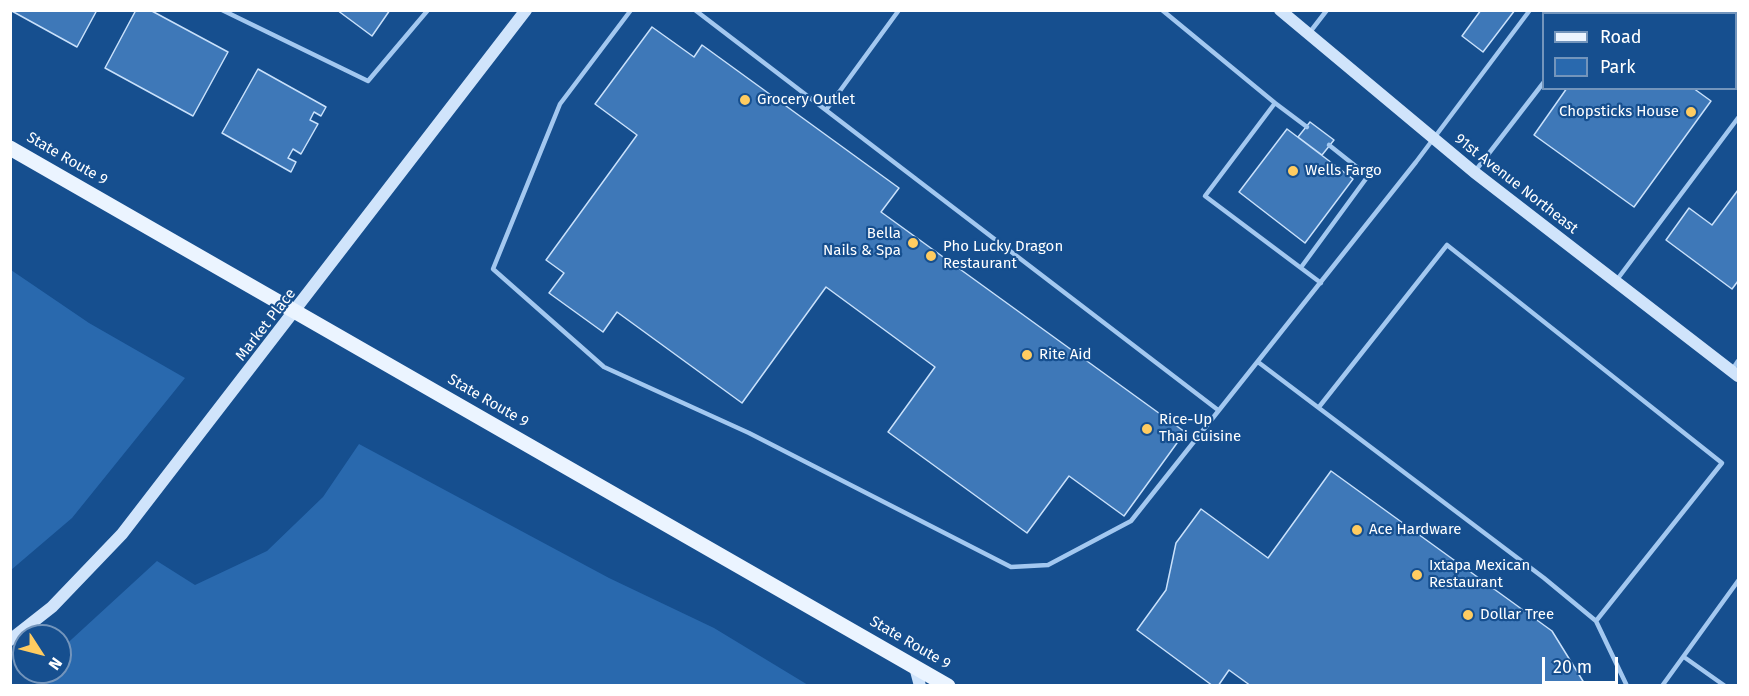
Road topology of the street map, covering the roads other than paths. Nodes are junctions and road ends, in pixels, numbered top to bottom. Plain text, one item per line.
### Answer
1 (222, 10) edge
2 (428, 10) edge
3 (526, 10) edge
4 (631, 10) edge
5 (695, 10) edge
6 (899, 10) edge
7 (1162, 10) edge
8 (1280, 10) edge
9 (1327, 10) edge
10 (1530, 10) edge
11 (1309, 33) junction
12 (1542, 85) edge
13 (1275, 103) junction
14 (826, 110) junction
15 (1738, 118) edge
16 (1307, 127) dead end
17 (1434, 138) junction
18 (1329, 145) dead end
19 (10, 148) edge
20 (1474, 172) junction
21 (1302, 266) junction
22 (1616, 281) junction
23 (1321, 283) junction
24 (296, 311) junction
25 (1258, 362) junction
26 (1736, 369) edge
27 (1319, 407) junction
28 (1218, 410) junction
29 (1738, 581) edge
30 (1596, 621) junction
31 (10, 640) edge
32 (1684, 657) junction
33 (915, 667) junction
34 (920, 686) edge
35 (948, 686) edge
36 (1627, 686) edge
37 (1662, 686) edge
38 (1725, 686) edge

1 - 2 lane
3 - 24 street, Market Place
4 - 28 lane
5 - 14 lane
6 - 14 lane
7 - 13 lane
8 - 11 street, 91st Avenue Northeast
9 - 11 lane
10 - 17 lane
11 - 17 street, 91st Avenue Northeast
12 - 20 lane
13 - 16 lane
13 - 21 lane
14 - 28 lane
15 - 22 lane
17 - 20 street, 91st Avenue Northeast
17 - 23 lane
18 - 21 lane
19 - 24 main road, State Route 9
20 - 22 street, 91st Avenue Northeast
21 - 23 lane
22 - 26 street, 91st Avenue Northeast
23 - 25 lane
24 - 31 street, Market Place
24 - 33 main road, State Route 9
25 - 27 lane
25 - 28 lane
27 - 30 lane
27 - 30 lane
29 - 32 lane
30 - 36 lane
32 - 37 lane
32 - 38 lane
33 - 34 street
33 - 35 main road, State Route 9

